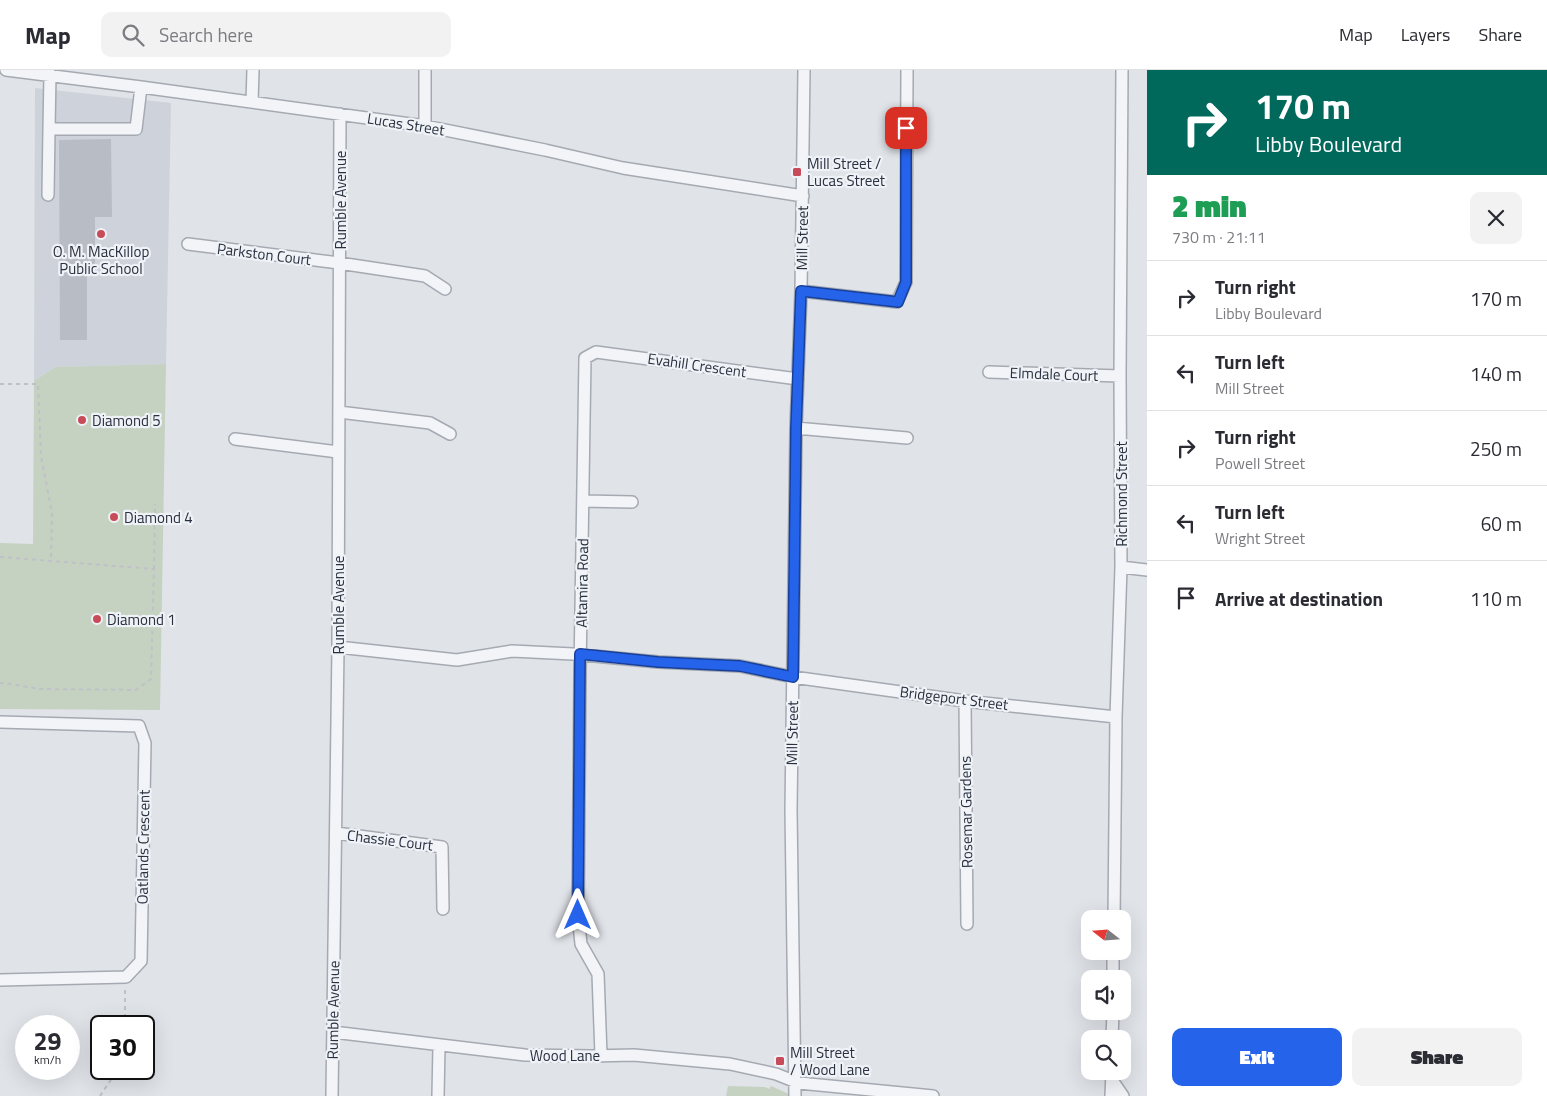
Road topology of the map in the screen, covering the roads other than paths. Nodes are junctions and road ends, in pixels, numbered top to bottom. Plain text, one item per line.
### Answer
1 (6, 70) edge
2 (253, 70) edge
3 (426, 70) edge
4 (804, 70) edge
5 (906, 70) edge
6 (1122, 70) edge
7 (50, 74) junction
8 (80, 74) edge
9 (141, 86) junction
10 (252, 102) junction
11 (340, 114) junction
12 (425, 126) junction
13 (49, 129) junction
14 (48, 195) dead end
15 (803, 196) junction
16 (188, 244) dead end
17 (339, 263) junction
18 (445, 289) dead end
19 (801, 291) junction
20 (596, 352) joint
21 (989, 372) dead end
22 (1120, 376) junction
23 (798, 379) junction
24 (339, 412) junction
25 (796, 428) junction
26 (450, 434) dead end
27 (907, 438) dead end
28 (235, 439) dead end
29 (338, 452) junction
30 (583, 501) junction
31 (632, 502) dead end
32 (1121, 568) junction
33 (1147, 570) edge
34 (338, 647) junction
35 (580, 654) junction
36 (793, 677) junction
37 (965, 701) junction
38 (1116, 717) junction
39 (0, 722) edge
40 (336, 833) junction
41 (443, 909) dead end
42 (1114, 910) edge
43 (967, 924) dead end
44 (0, 980) edge
45 (333, 1032) junction
46 (439, 1046) junction
47 (601, 1055) junction
48 (1112, 1080) edge
49 (1114, 1080) edge
50 (796, 1082) junction
51 (332, 1096) edge
52 (438, 1096) edge
53 (796, 1096) edge
54 (933, 1096) edge
55 (1111, 1096) edge
56 (1123, 1096) edge

1 - 7 street, Lucas Street
2 - 10 street
3 - 12 street
4 - 15 street, Mill Street
5 - 19 street
6 - 22 street, Richmond Street
7 - 8 street, Lucas Street
7 - 13 street
8 - 9 street, Lucas Street
9 - 10 street, Lucas Street
9 - 13 street
10 - 11 street, Lucas Street
11 - 12 street, Lucas Street
11 - 17 street, Rumble Avenue
12 - 15 street, Lucas Street
13 - 14 street
15 - 19 street, Mill Street
16 - 17 street, Parkston Court
17 - 18 street, Parkston Court
17 - 24 street, Rumble Avenue
19 - 23 street, Mill Street
20 - 23 street, Evahill Crescent
20 - 30 street, Altamira Road
21 - 22 street, Elmdale Court
22 - 32 street, Richmond Street
23 - 25 street, Mill Street
24 - 26 street
24 - 29 street, Rumble Avenue
25 - 27 street
25 - 36 street, Mill Street
28 - 29 street
29 - 34 street, Rumble Avenue
30 - 31 street
30 - 35 street, Altamira Road
32 - 33 street
32 - 38 street, Richmond Street
34 - 35 street, Bridgeport Street
34 - 40 street, Rumble Avenue
35 - 36 street, Bridgeport Street
35 - 47 street, Altamira Road
36 - 37 street, Bridgeport Street
36 - 50 street, Mill Street
37 - 38 street, Bridgeport Street
37 - 43 street, Rosemar Gardens
38 - 42 street, Richmond Street
39 - 44 street, Oatlands Crescent
40 - 41 street, Chassie Court
40 - 45 street, Rumble Avenue
45 - 46 street, Wood Lane
45 - 51 street, Rumble Avenue
46 - 47 street, Wood Lane
46 - 52 street
47 - 50 street, Wood Lane
48 - 55 street
49 - 56 street
50 - 53 street, Mill Street
50 - 54 street, Wood Lane

